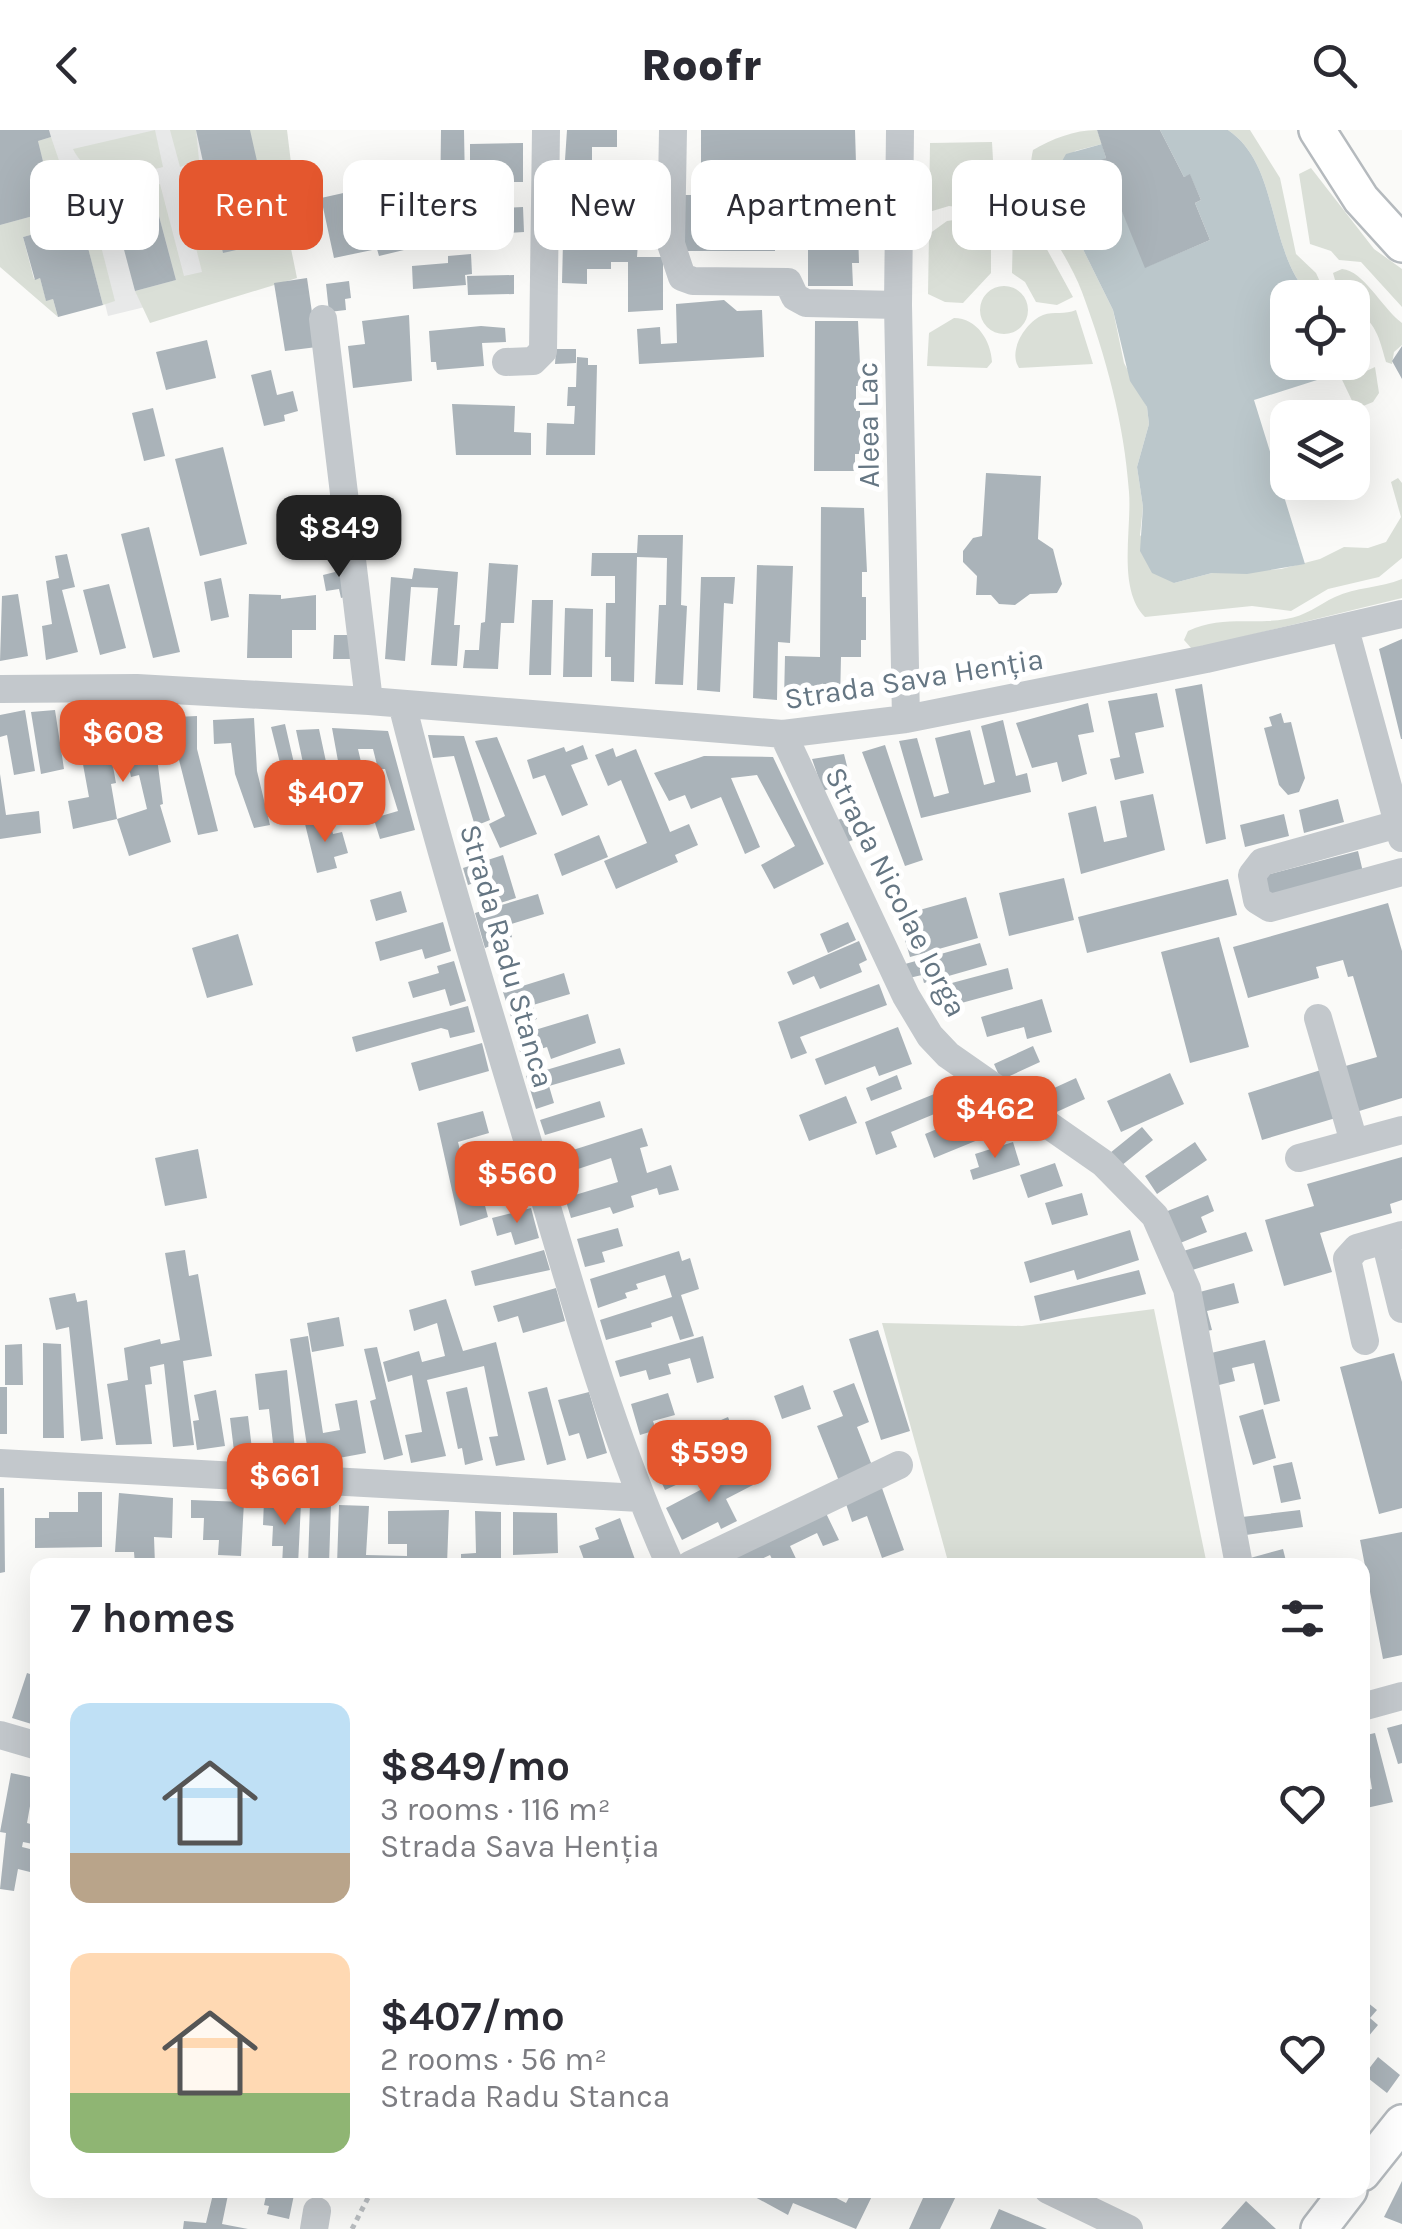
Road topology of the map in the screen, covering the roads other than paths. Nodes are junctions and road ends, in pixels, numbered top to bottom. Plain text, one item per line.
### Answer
1 (546, 130) edge
2 (673, 130) edge
3 (900, 130) edge
4 (1319, 149) edge
5 (1402, 244) edge
6 (898, 306) junction
7 (323, 318) dead end
8 (506, 362) dead end
9 (1402, 614) edge
10 (1354, 642) junction
11 (0, 688) edge
12 (369, 701) junction
13 (402, 704) junction
14 (906, 719) junction
15 (783, 734) junction
16 (1400, 832) edge
17 (1402, 872) edge
18 (1318, 1018) dead end
19 (1402, 1130) edge
20 (1354, 1142) junction
21 (1300, 1158) dead end
22 (1393, 1237) edge
23 (1402, 1309) edge
24 (1365, 1342) dead end
25 (0, 1464) edge
26 (899, 1465) dead end
27 (640, 1498) junction
28 (667, 1558) edge
29 (705, 1558) edge
30 (1238, 1558) edge
31 (1402, 1696) edge
32 (1370, 1705) edge
33 (0, 1735) edge
34 (30, 1744) edge
35 (1402, 2123) edge
36 (1370, 2163) edge
37 (1065, 2198) edge
38 (1344, 2198) edge
39 (1129, 2229) edge
40 (1319, 2229) edge

1 - 8 street
2 - 6 street
3 - 6 street, Aleea Lac
4 - 5 main road
6 - 14 street, Aleea Lac
7 - 12 street
9 - 10 street, Strada Sava Henția
10 - 14 street, Strada Sava Henția
10 - 16 street
11 - 12 street, Strada Sava Henția
12 - 13 street, Strada Sava Henția
13 - 15 street, Strada Sava Henția
13 - 27 street, Strada Radu Stanca
14 - 15 street, Strada Sava Henția
15 - 30 street, Strada Nicolae Iorga
16 - 17 street
18 - 20 street
19 - 20 street
20 - 21 street
22 - 23 street
22 - 24 street
25 - 27 street
26 - 29 street
27 - 28 street, Strada Radu Stanca
31 - 32 street
33 - 34 street
35 - 36 main road
37 - 39 street
38 - 40 main road

